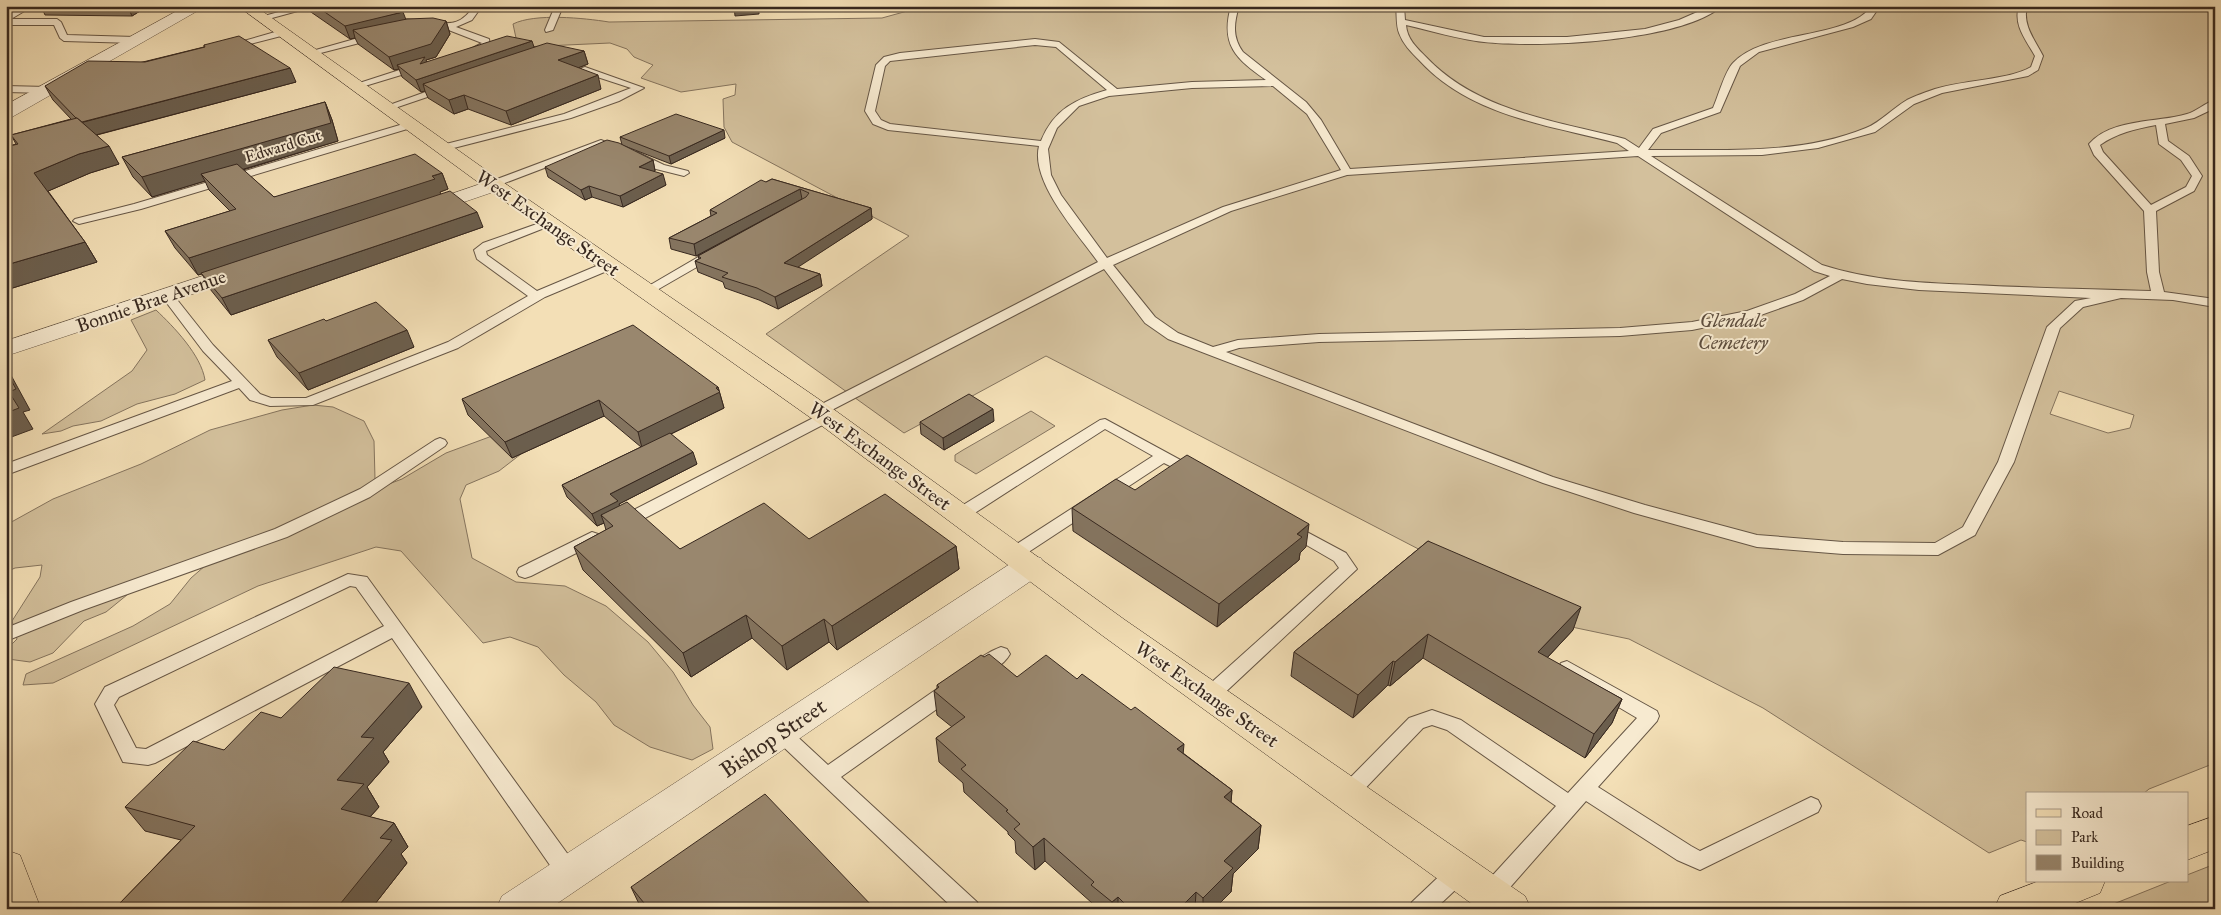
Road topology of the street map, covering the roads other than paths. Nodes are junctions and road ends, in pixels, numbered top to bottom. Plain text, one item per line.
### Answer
1 (29, 6) edge
2 (199, 6) edge
3 (317, 6) edge
4 (478, 6) edge
5 (559, 6) edge
6 (1236, 6) edge
7 (1400, 6) edge
8 (1718, 6) edge
9 (1876, 6) edge
10 (2023, 6) edge
11 (311, 7) edge
12 (263, 19) edge
13 (6, 20) edge
14 (1402, 22) junction
15 (422, 26) edge
16 (447, 27) junction
17 (549, 30) dead end
18 (387, 34) edge
19 (135, 40) junction
20 (222, 48) edge
21 (309, 53) junction
22 (462, 53) edge
23 (426, 64) edge
24 (84, 69) junction
25 (103, 69) edge
26 (585, 70) edge
27 (1275, 82) junction
28 (355, 86) junction
29 (450, 86) edge
30 (8, 90) edge
31 (46, 90) junction
32 (1115, 92) junction
33 (386, 108) junction
34 (2212, 108) edge
35 (6, 113) edge
36 (2160, 121) junction
37 (410, 125) junction
38 (1045, 144) junction
39 (442, 148) junction
40 (1640, 153) junction
41 (1347, 172) junction
42 (684, 173) dead end
43 (494, 185) junction
44 (2150, 210) junction
45 (401, 217) edge
46 (79, 221) dead end
47 (548, 223) junction
48 (720, 249) edge
49 (260, 264) edge
50 (1105, 264) junction
51 (610, 266) junction
52 (1839, 276) junction
53 (646, 291) junction
54 (2123, 294) junction
55 (167, 296) junction
56 (536, 296) junction
57 (2159, 297) junction
58 (2215, 303) edge
59 (6, 349) edge
60 (1213, 351) junction
61 (241, 382) junction
62 (823, 414) junction
63 (440, 443) dead end
64 (1164, 456) junction
65 (6, 470) edge
66 (1206, 480) edge
67 (961, 514) junction
68 (1273, 518) edge
69 (1023, 560) junction
70 (525, 572) dead end
71 (395, 628) junction
72 (6, 635) edge
73 (1000, 654) dead end
74 (1567, 668) edge
75 (1210, 696) junction
76 (781, 733) junction
77 (828, 776) junction
78 (1584, 789) junction
79 (1348, 793) junction
80 (1570, 805) junction
81 (1811, 806) dead end
82 (2215, 832) edge
83 (2188, 843) edge
84 (1459, 872) junction
85 (569, 874) junction
86 (2083, 882) edge
87 (1501, 901) edge
88 (516, 909) edge
89 (969, 909) edge
90 (1420, 909) edge
91 (2014, 909) edge

1 - 13 lane
2 - 19 street
3 - 11 lane
4 - 16 lane
5 - 17 lane
6 - 27 lane
7 - 14 lane
8 - 14 lane
9 - 40 lane
10 - 40 lane
11 - 12 lane
12 - 20 lane
12 - 21 main road, West Exchange Street
13 - 19 lane
14 - 40 lane
15 - 16 lane
16 - 22 lane
18 - 21 lane
19 - 24 street
21 - 28 main road, West Exchange Street
23 - 28 lane
24 - 25 lane
24 - 31 street
26 - 39 lane
27 - 32 lane
27 - 41 lane
28 - 33 main road, West Exchange Street
29 - 33 lane
30 - 31 lane
31 - 35 street
32 - 38 lane
32 - 38 lane
33 - 37 main road, West Exchange Street
34 - 36 lane
36 - 44 lane
36 - 44 lane
37 - 39 main road, West Exchange Street
37 - 46 lane, Edward Cut
38 - 50 lane
39 - 43 main road, West Exchange Street
40 - 41 lane
40 - 52 lane
41 - 50 lane
42 - 43 lane
43 - 45 street
43 - 47 main road, West Exchange Street
44 - 57 lane
47 - 51 main road, West Exchange Street
47 - 56 lane
48 - 53 lane
49 - 55 street, Bonnie Brae Avenue
50 - 60 lane
50 - 62 lane
51 - 53 main road, West Exchange Street
51 - 56 lane
52 - 54 lane
52 - 60 lane
53 - 62 main road, West Exchange Street
54 - 57 lane
54 - 60 lane
55 - 59 street, Bonnie Brae Avenue
55 - 61 lane
56 - 61 lane
57 - 58 lane
61 - 65 lane
62 - 67 main road, West Exchange Street
62 - 70 lane
63 - 72 lane
64 - 66 lane
64 - 67 lane
64 - 69 lane
67 - 69 main road, West Exchange Street
68 - 75 lane
69 - 75 main road, West Exchange Street
69 - 76 street, Bishop Street
71 - 71 lane
71 - 85 lane
73 - 77 lane
74 - 78 lane
75 - 79 main road, West Exchange Street
76 - 77 lane
76 - 85 street, Bishop Street
77 - 89 lane
78 - 80 lane
78 - 81 lane
79 - 80 lane
79 - 84 main road, West Exchange Street
80 - 87 lane
82 - 83 main road
84 - 87 main road, West Exchange Street
84 - 90 lane
85 - 88 street, Bishop Street
86 - 91 main road

